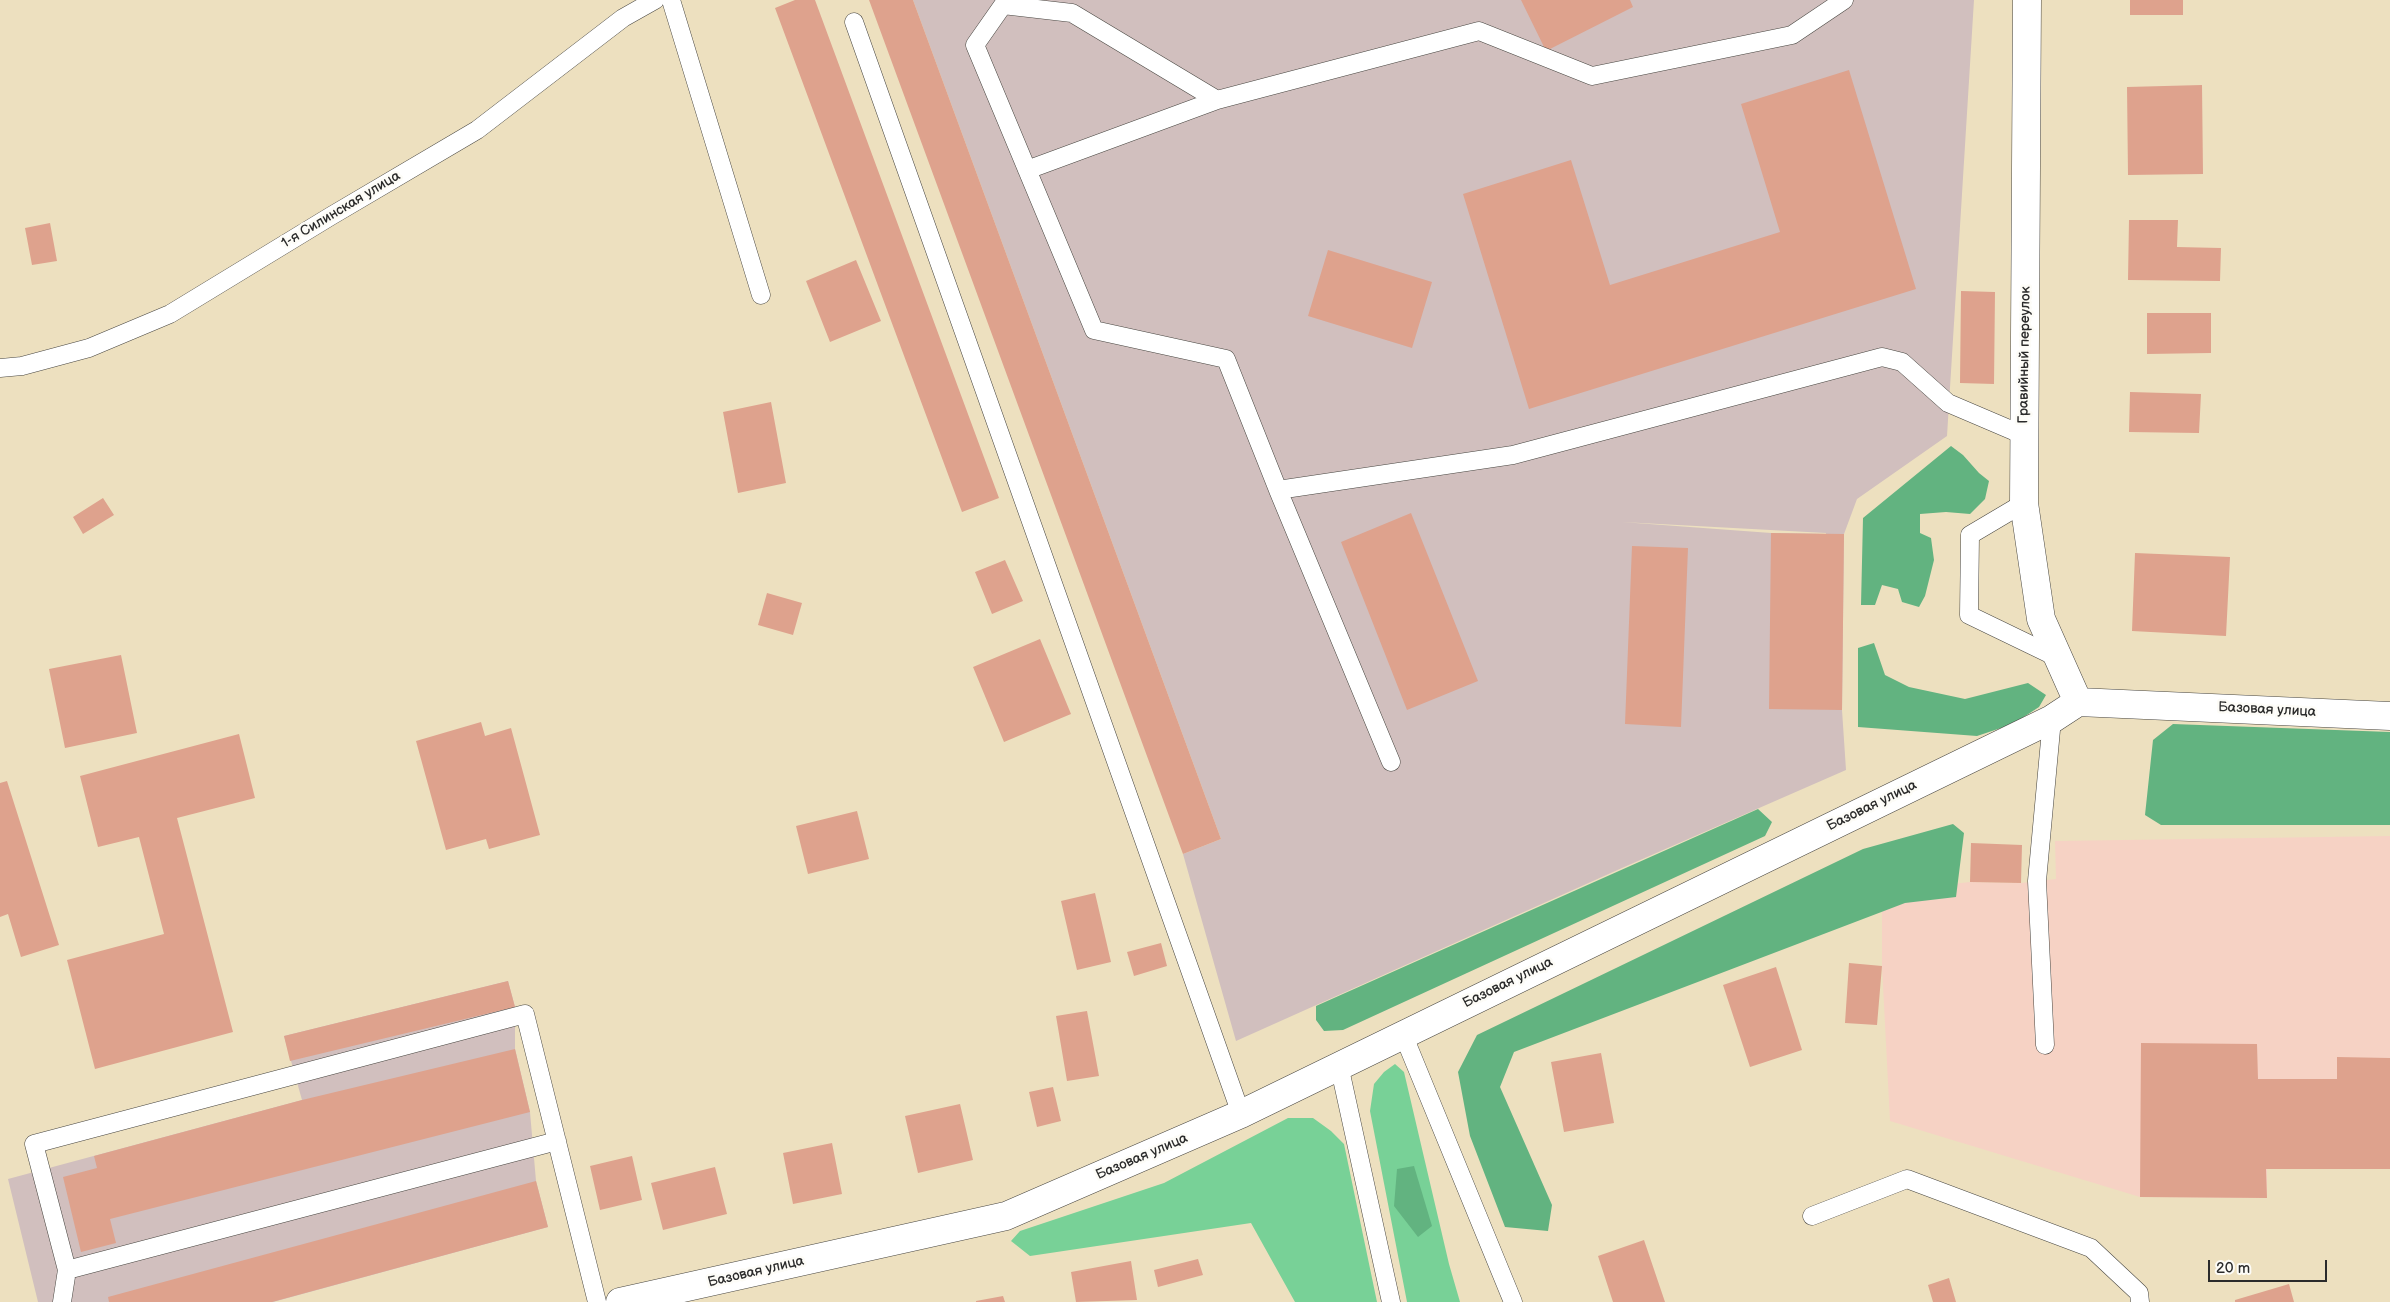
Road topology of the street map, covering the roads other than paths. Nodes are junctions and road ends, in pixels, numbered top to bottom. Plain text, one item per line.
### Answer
1 (656, 0) edge
2 (671, 0) edge
3 (1844, 0) edge
4 (2027, 0) edge
5 (854, 22) dead end
6 (1217, 100) junction
7 (1027, 170) junction
8 (761, 295) dead end
9 (0, 368) edge
10 (2023, 435) junction
11 (1278, 490) junction
12 (2024, 503) junction
13 (2058, 658) junction
14 (2078, 702) junction
15 (2390, 716) edge
16 (2052, 718) junction
17 (1391, 762) dead end
18 (1403, 1034) junction
19 (2045, 1045) dead end
20 (1339, 1065) junction
21 (1241, 1114) junction
22 (557, 1141) junction
23 (1812, 1216) dead end
24 (67, 1270) junction
25 (62, 1302) edge
26 (597, 1302) edge
27 (620, 1302) edge
28 (1391, 1302) edge
29 (1513, 1302) edge
30 (2140, 1302) edge

1 - 9 lane, 1-я Силинская улица
2 - 8 lane
3 - 6 lane
4 - 10 street, Гравийный переулок
5 - 21 lane
6 - 7 lane
6 - 7 lane
7 - 11 lane
10 - 11 lane
10 - 12 street, Гравийный переулок
11 - 17 lane
12 - 13 street, Гравийный переулок
12 - 13 lane
13 - 14 street, Гравийный переулок
14 - 15 street, Базовая улица
14 - 16 street, Базовая улица
16 - 18 street, Базовая улица
16 - 19 lane
18 - 20 street, Базовая улица
18 - 29 lane
20 - 21 street, Базовая улица
20 - 28 lane
21 - 27 street, Базовая улица
22 - 24 lane
22 - 24 lane
22 - 26 lane
23 - 30 lane
24 - 25 lane

